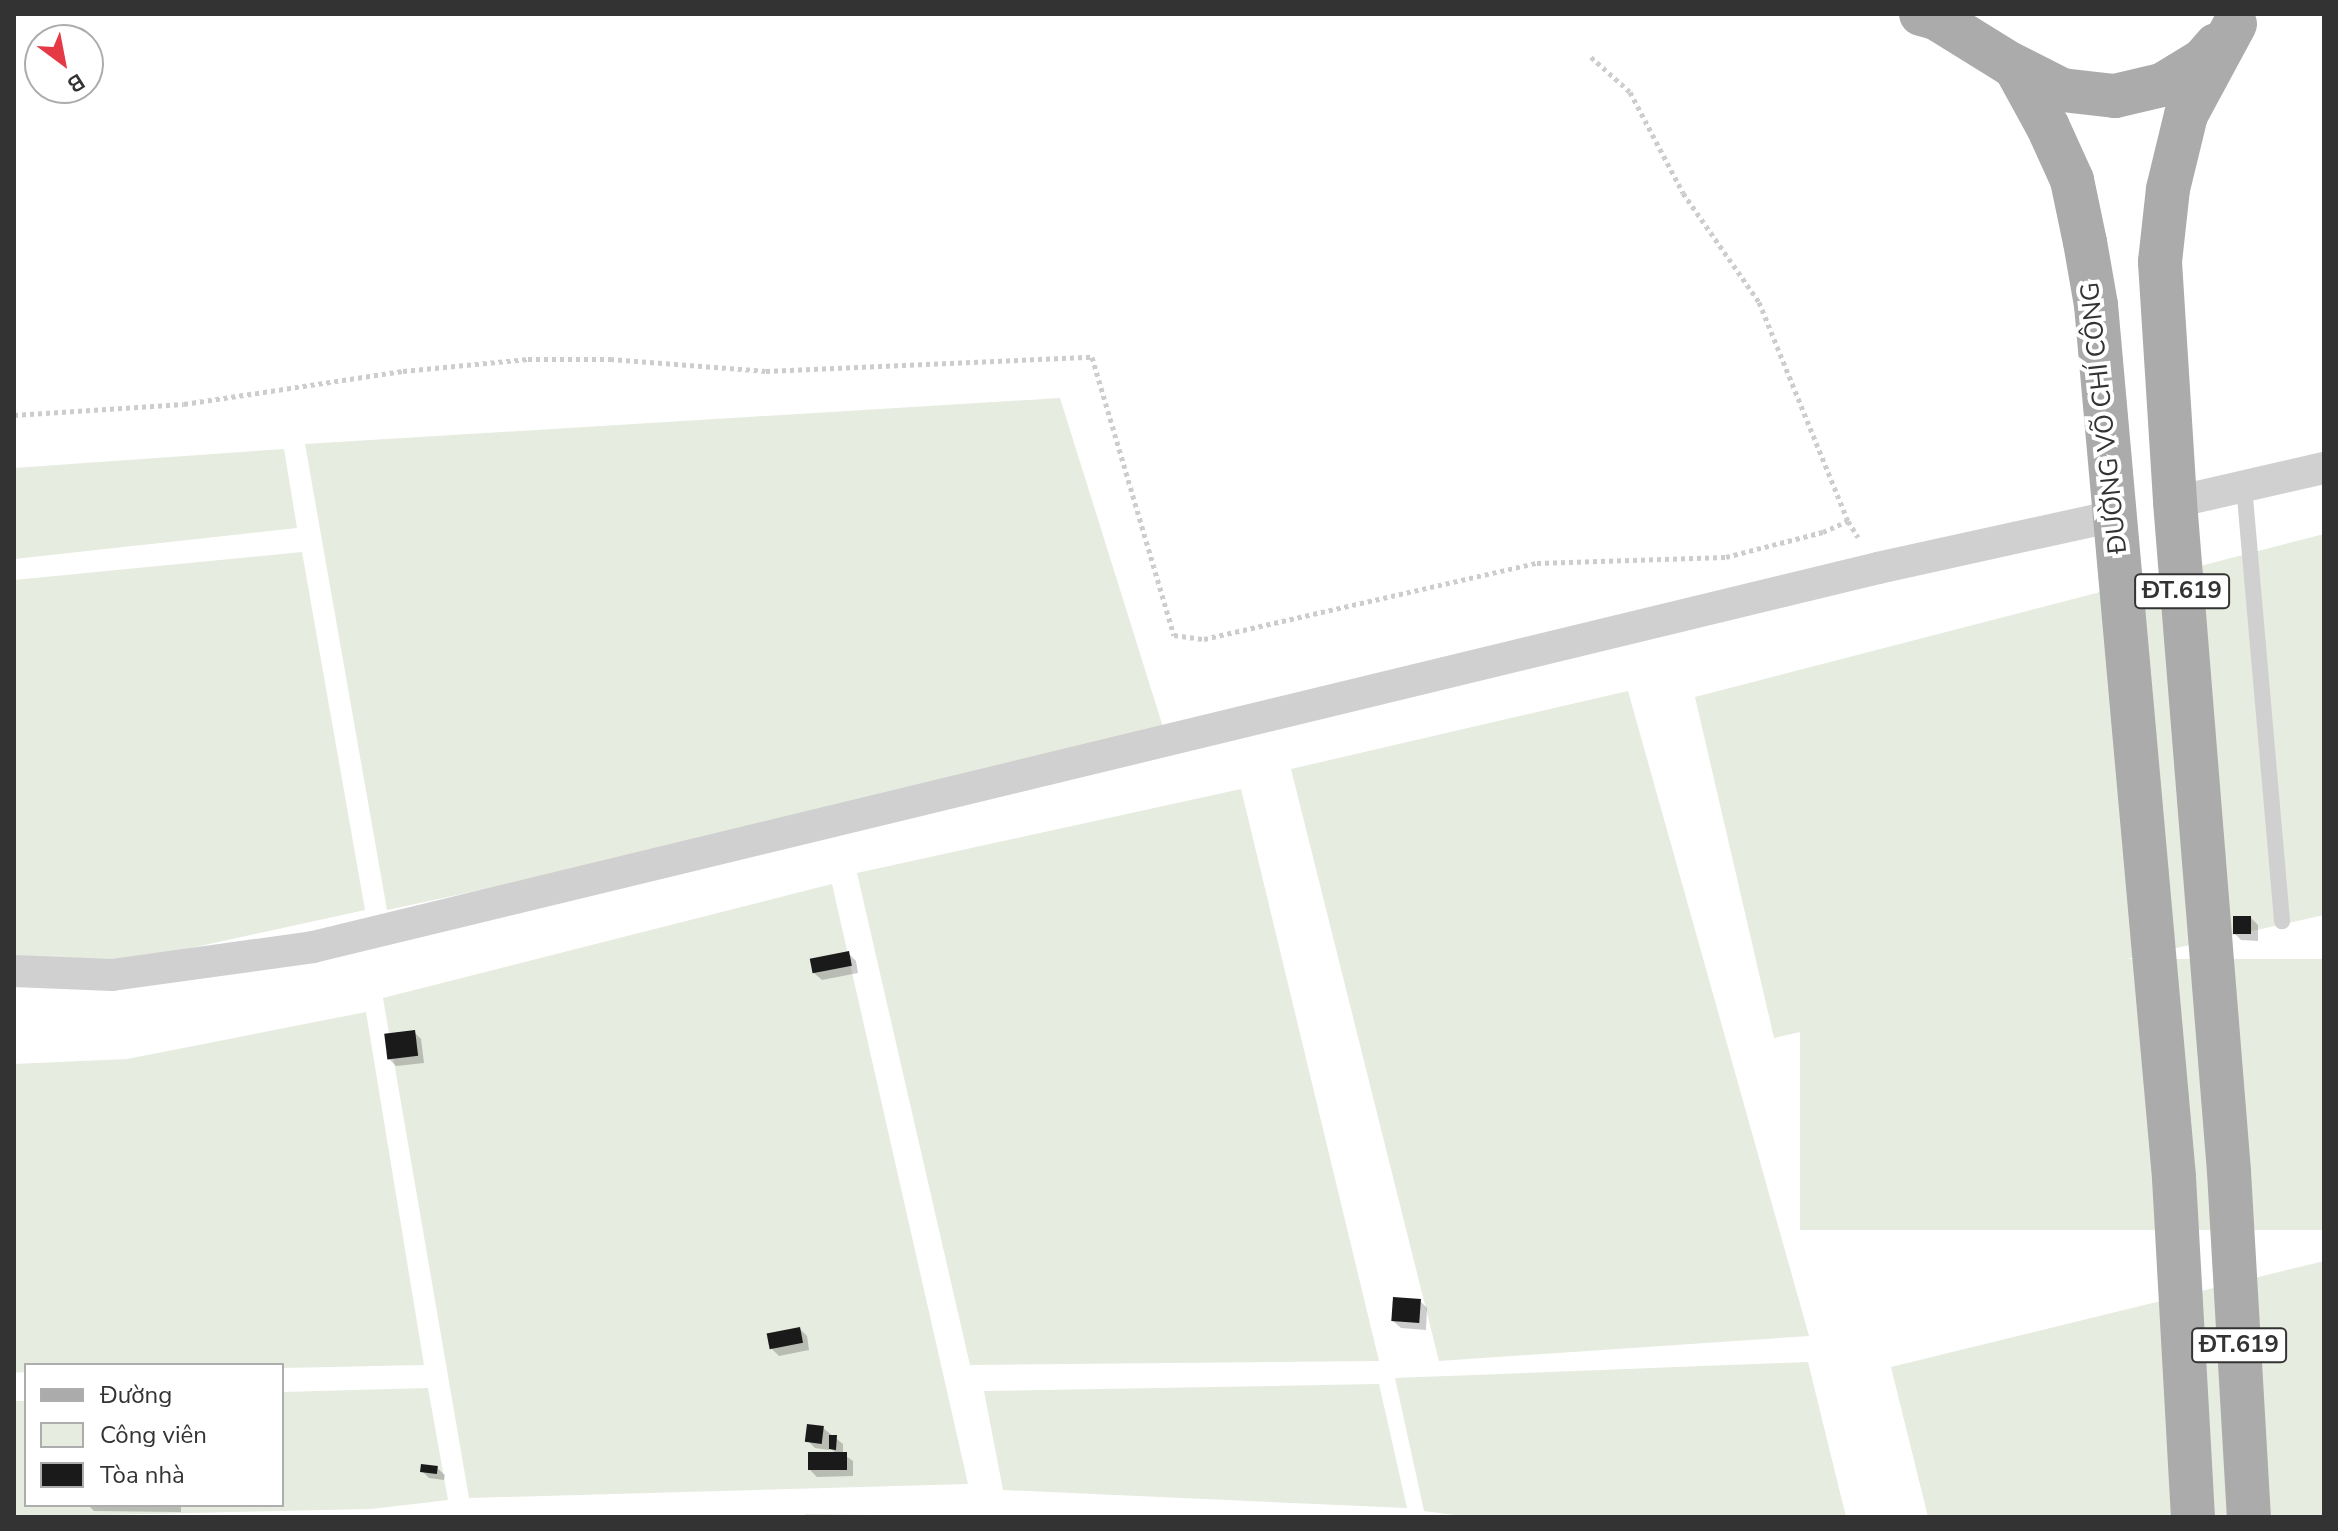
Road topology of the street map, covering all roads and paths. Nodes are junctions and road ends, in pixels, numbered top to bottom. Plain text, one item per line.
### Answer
1 (1921, 14) edge
2 (1971, 14) edge
3 (2237, 19) edge
4 (1591, 57) dead end
5 (2015, 67) junction
6 (14, 415) edge
7 (2324, 468) edge
8 (2244, 486) junction
9 (2175, 502) junction
10 (2114, 516) junction
11 (1848, 521) junction
12 (1878, 568) junction
13 (2282, 921) dead end
14 (14, 971) edge
15 (2193, 1517) edge
16 (2249, 1517) edge

1 - 5 main road, ĐƯỜNG VÕ CHÍ CÔNG / ĐT.619
2 - 5 main road
3 - 5 main road
3 - 9 main road, ĐT.619
4 - 11 path
5 - 10 main road, ĐƯỜNG VÕ CHÍ CÔNG / ĐT.619
6 - 11 path
7 - 8 street
8 - 9 street
8 - 13 lane
9 - 16 main road, ĐT.619
10 - 12 street
10 - 15 main road, ĐƯỜNG VÕ CHÍ CÔNG / ĐT.619
11 - 12 path
12 - 14 street

